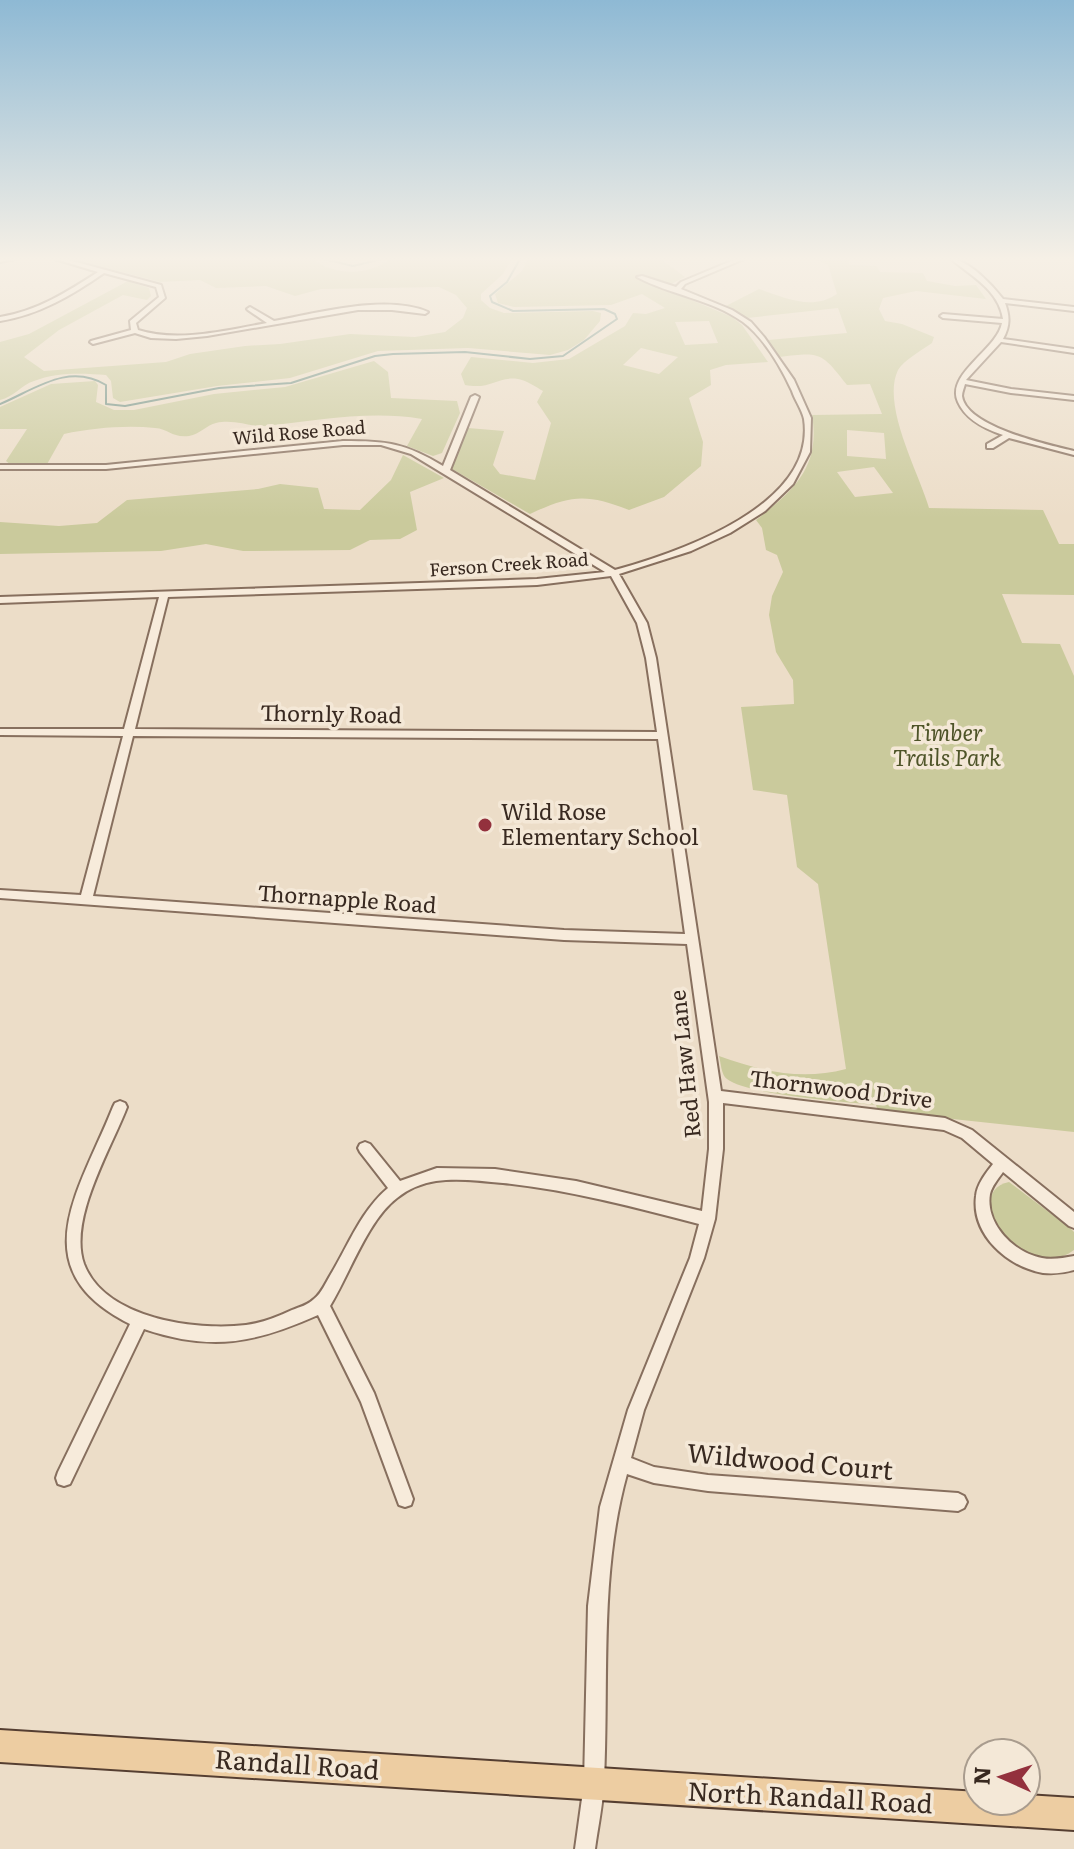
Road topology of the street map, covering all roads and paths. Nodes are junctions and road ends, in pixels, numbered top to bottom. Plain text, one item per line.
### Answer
1 (765, 345) edge
2 (994, 345) edge
3 (1035, 345) edge
4 (1074, 351) edge
5 (962, 381) junction
6 (475, 397) dead end
7 (1074, 398) edge
8 (1007, 436) junction
9 (990, 446) dead end
10 (1074, 453) edge
11 (0, 467) edge
12 (446, 470) junction
13 (614, 573) junction
14 (164, 595) junction
15 (0, 600) edge
16 (0, 732) edge
17 (130, 732) junction
18 (662, 736) junction
19 (0, 894) edge
20 (86, 899) junction
21 (692, 939) junction
22 (715, 1096) junction
23 (120, 1107) dead end
24 (365, 1148) dead end
25 (1003, 1162) junction
26 (396, 1187) junction
27 (708, 1219) junction
28 (1074, 1221) edge
29 (1074, 1263) edge
30 (321, 1304) junction
31 (139, 1322) junction
32 (620, 1463) junction
33 (64, 1478) dead end
34 (405, 1499) dead end
35 (958, 1502) dead end
36 (0, 1746) edge
37 (594, 1784) junction
38 (1074, 1814) edge
39 (585, 1849) edge

1 - 13 street, Ferson Creek Road
2 - 5 street
3 - 4 street
5 - 7 street
5 - 8 street
6 - 12 street
8 - 9 street
8 - 10 street
11 - 12 street, Wild Rose Road
12 - 13 street, Wild Rose Road
13 - 14 street, Ferson Creek Road
13 - 18 street, Red Haw Lane
14 - 15 street, Ferson Creek Road
14 - 17 street
16 - 17 street, Thornly Road
17 - 18 street, Thornly Road
17 - 20 street
18 - 21 street, Red Haw Lane
19 - 20 street, Thornapple Road
20 - 21 street, Thornapple Road
21 - 22 street, Red Haw Lane
22 - 25 street, Thornwood Drive
22 - 27 street, Red Haw Lane
23 - 31 street
24 - 26 street
25 - 28 street, Thornwood Drive
25 - 29 street
26 - 27 street
26 - 30 street
27 - 32 street, Red Haw Lane
30 - 31 street
30 - 34 street
31 - 33 street
32 - 35 street, Wildwood Court
32 - 37 street, Red Haw Lane
36 - 37 main road, Randall Road
37 - 38 main road, North Randall Road
37 - 39 street, Red Haw Lane

